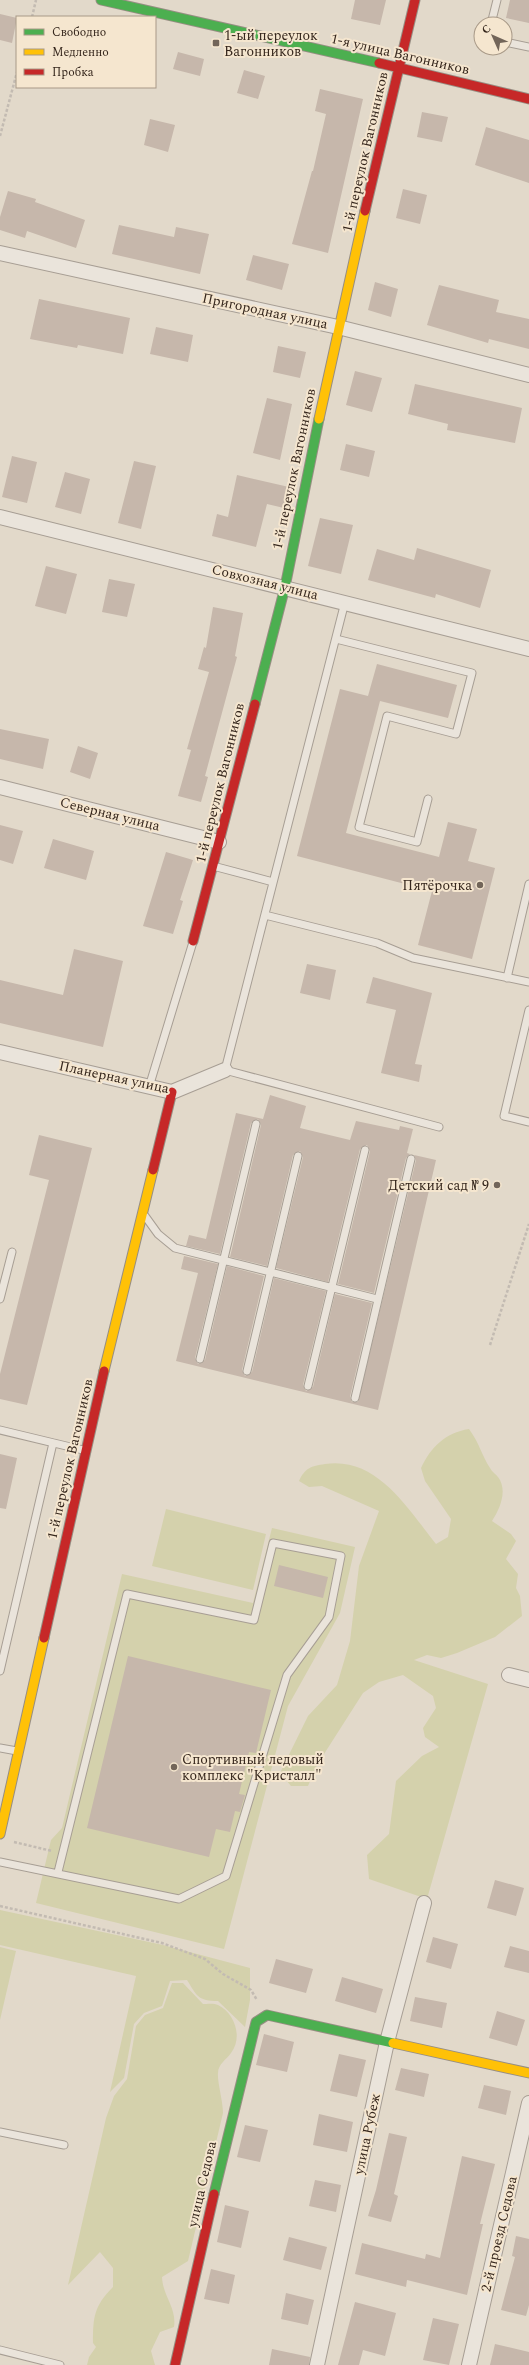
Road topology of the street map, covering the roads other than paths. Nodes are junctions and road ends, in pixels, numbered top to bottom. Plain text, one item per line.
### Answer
1 (101, 0) edge
2 (415, 0) edge
3 (497, 0) edge
4 (493, 16) edge
5 (513, 44) edge
6 (529, 47) edge
7 (399, 67) junction
8 (529, 99) edge
9 (0, 253) edge
10 (338, 327) junction
11 (529, 375) edge
12 (0, 517) edge
13 (284, 587) junction
14 (345, 602) junction
15 (336, 639) junction
16 (529, 649) edge
17 (0, 787) edge
18 (428, 800) dead end
19 (219, 842) junction
20 (213, 866) junction
21 (273, 882) junction
22 (529, 884) edge
23 (265, 915) junction
24 (193, 941) joint
25 (507, 978) junction
26 (529, 982) edge
27 (529, 1010) edge
28 (528, 1020) edge
29 (0, 1052) edge
30 (225, 1070) junction
31 (149, 1087) junction
32 (172, 1092) junction
33 (529, 1122) edge
34 (256, 1124) dead end
35 (439, 1127) dead end
36 (365, 1150) dead end
37 (298, 1156) dead end
38 (410, 1159) dead end
39 (142, 1213) junction
40 (12, 1252) dead end
41 (223, 1262) junction
42 (271, 1272) junction
43 (331, 1287) junction
44 (0, 1299) edge
45 (377, 1299) junction
46 (200, 1359) dead end
47 (248, 1372) dead end
48 (308, 1386) dead end
49 (355, 1398) dead end
50 (0, 1430) edge
51 (53, 1443) junction
52 (85, 1451) junction
53 (0, 1671) edge
54 (509, 1675) dead end
55 (529, 1680) edge
56 (0, 1748) edge
57 (18, 1752) junction
58 (2, 1833) edge
59 (0, 1862) edge
60 (58, 1872) junction
61 (424, 1904) dead end
62 (387, 2042) junction
63 (529, 2073) edge
64 (529, 2103) edge
65 (0, 2132) edge
66 (64, 2145) dead end
67 (0, 2350) edge
68 (60, 2365) edge
69 (175, 2365) edge
70 (317, 2365) edge
71 (469, 2365) edge

1 - 7 street, 1-я улица Вагонников
2 - 7 street, 1-й переулок Вагонников
3 - 4 lane
5 - 6 lane
7 - 8 street, 1-я улица Вагонников
7 - 10 street, 1-й переулок Вагонников
9 - 10 street, Пригородная улица
10 - 11 street, Пригородная улица
10 - 13 street, 1-й переулок Вагонников
12 - 13 street, Совхозная улица
13 - 14 street, Совхозная улица
13 - 19 street, 1-й переулок Вагонников
14 - 15 lane
14 - 16 street, Совхозная улица
15 - 18 lane
15 - 21 lane
17 - 19 street, Северная улица
19 - 20 street, 1-й переулок Вагонников
20 - 21 lane
20 - 24 street, 1-й переулок Вагонников
21 - 23 lane
22 - 25 lane
23 - 25 lane
23 - 30 lane
24 - 31 lane
25 - 26 lane
27 - 28 lane
28 - 33 lane
29 - 31 street, Планерная улица
30 - 32 street, Планерная улица
30 - 35 lane
31 - 32 street, Планерная улица
32 - 39 street, 1-й переулок Вагонников
34 - 41 lane
36 - 43 lane
37 - 42 lane
38 - 45 lane
39 - 41 lane
39 - 52 street, 1-й переулок Вагонников
40 - 44 lane
41 - 42 lane
41 - 46 lane
42 - 43 lane
42 - 47 lane
43 - 45 lane
43 - 48 lane
45 - 49 lane
50 - 51 lane
51 - 52 lane
51 - 53 lane
52 - 57 street, 1-й переулок Вагонников
54 - 55 street
56 - 57 lane
57 - 58 street, 1-й переулок Вагонников
59 - 60 lane
60 - 60 lane
61 - 62 street, улица Рубеж
62 - 63 street
62 - 69 street, улица Седова
62 - 70 street, улица Рубеж
64 - 71 street, 2-й проезд Седова
65 - 66 lane
67 - 68 lane

